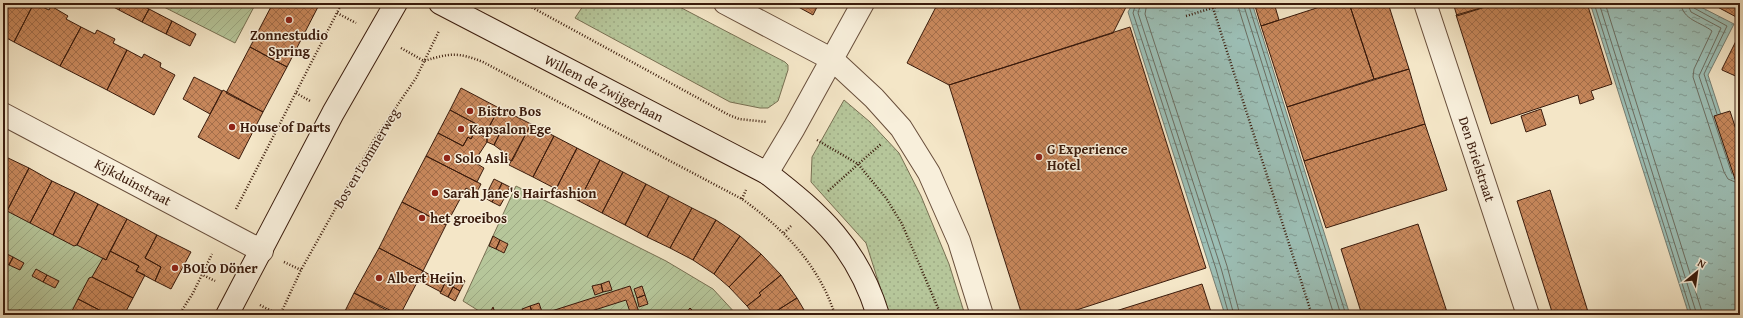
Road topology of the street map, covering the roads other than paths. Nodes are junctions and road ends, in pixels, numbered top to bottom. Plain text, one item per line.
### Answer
1 (396, 3) edge
2 (724, 3) edge
3 (864, 3) edge
4 (1425, 3) edge
5 (446, 6) edge
6 (833, 60) junction
7 (3, 114) edge
8 (767, 172) junction
9 (262, 251) junction
10 (227, 315) edge
11 (878, 315) edge
12 (982, 315) edge
13 (1528, 315) edge

1 - 9 street
2 - 6 street
3 - 6 street
4 - 13 street, Den Brielstraat
5 - 8 street, Willem de Zwijgerlaan
6 - 8 street
6 - 12 street
7 - 9 street, Kijkduinstraat
8 - 11 street, Willem de Zwijgerlaan
9 - 10 street

